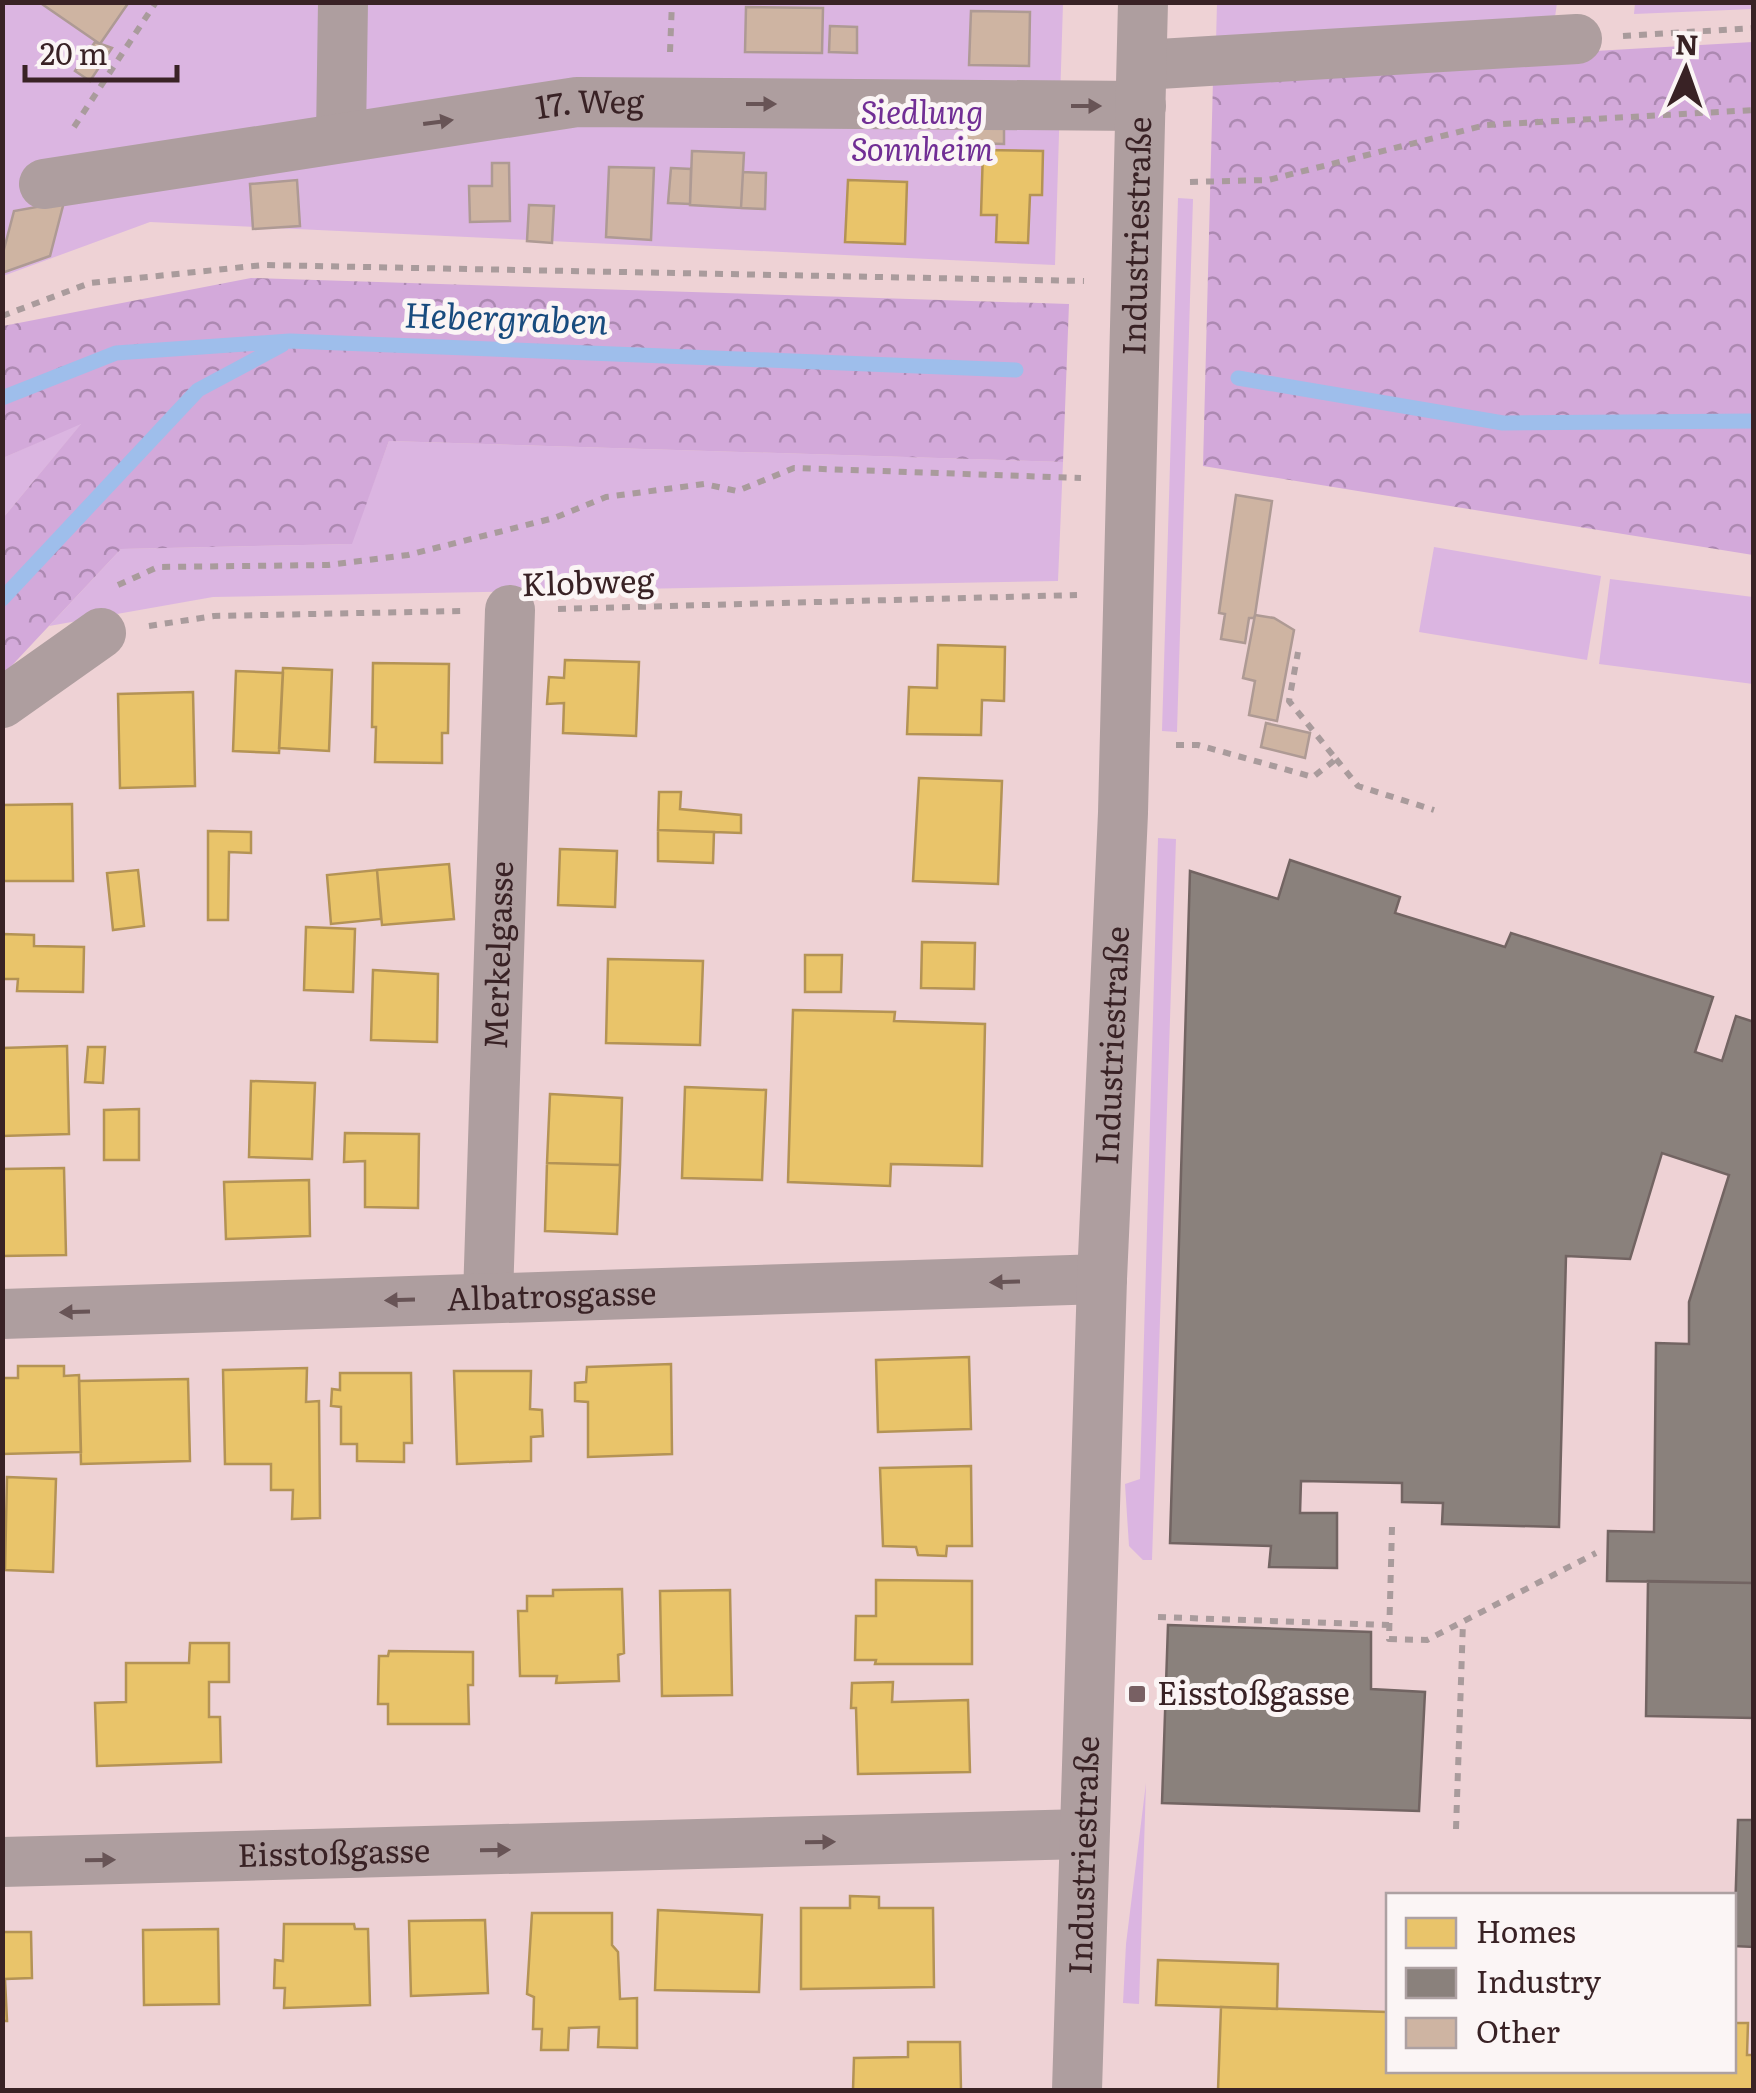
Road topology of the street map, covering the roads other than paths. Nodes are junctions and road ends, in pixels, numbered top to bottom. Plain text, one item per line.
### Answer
1 (343, 2) edge
2 (1143, 2) edge
3 (1577, 39) road end
4 (1141, 86) junction
5 (341, 136) junction
6 (44, 184) road end
7 (510, 610) road end
8 (104, 616) road end
9 (2, 703) edge
10 (1102, 1279) junction
11 (488, 1298) junction
12 (2, 1314) edge
13 (1084, 1834) junction
14 (2, 1862) edge
15 (1077, 2090) edge

1 - 5 street
2 - 4 street, Industriestraße
3 - 4 street, 17. Weg
5 -> 4 street, 17. Weg
4 - 10 street, Industriestraße
5 - 6 street, 17. Weg
7 - 11 street, Merkelgasse
8 - 9 street
10 -> 11 street, Albatrosgasse
10 - 13 street, Industriestraße
11 -> 12 street, Albatrosgasse
14 -> 13 street, Eisstoßgasse
13 - 15 street, Industriestraße

